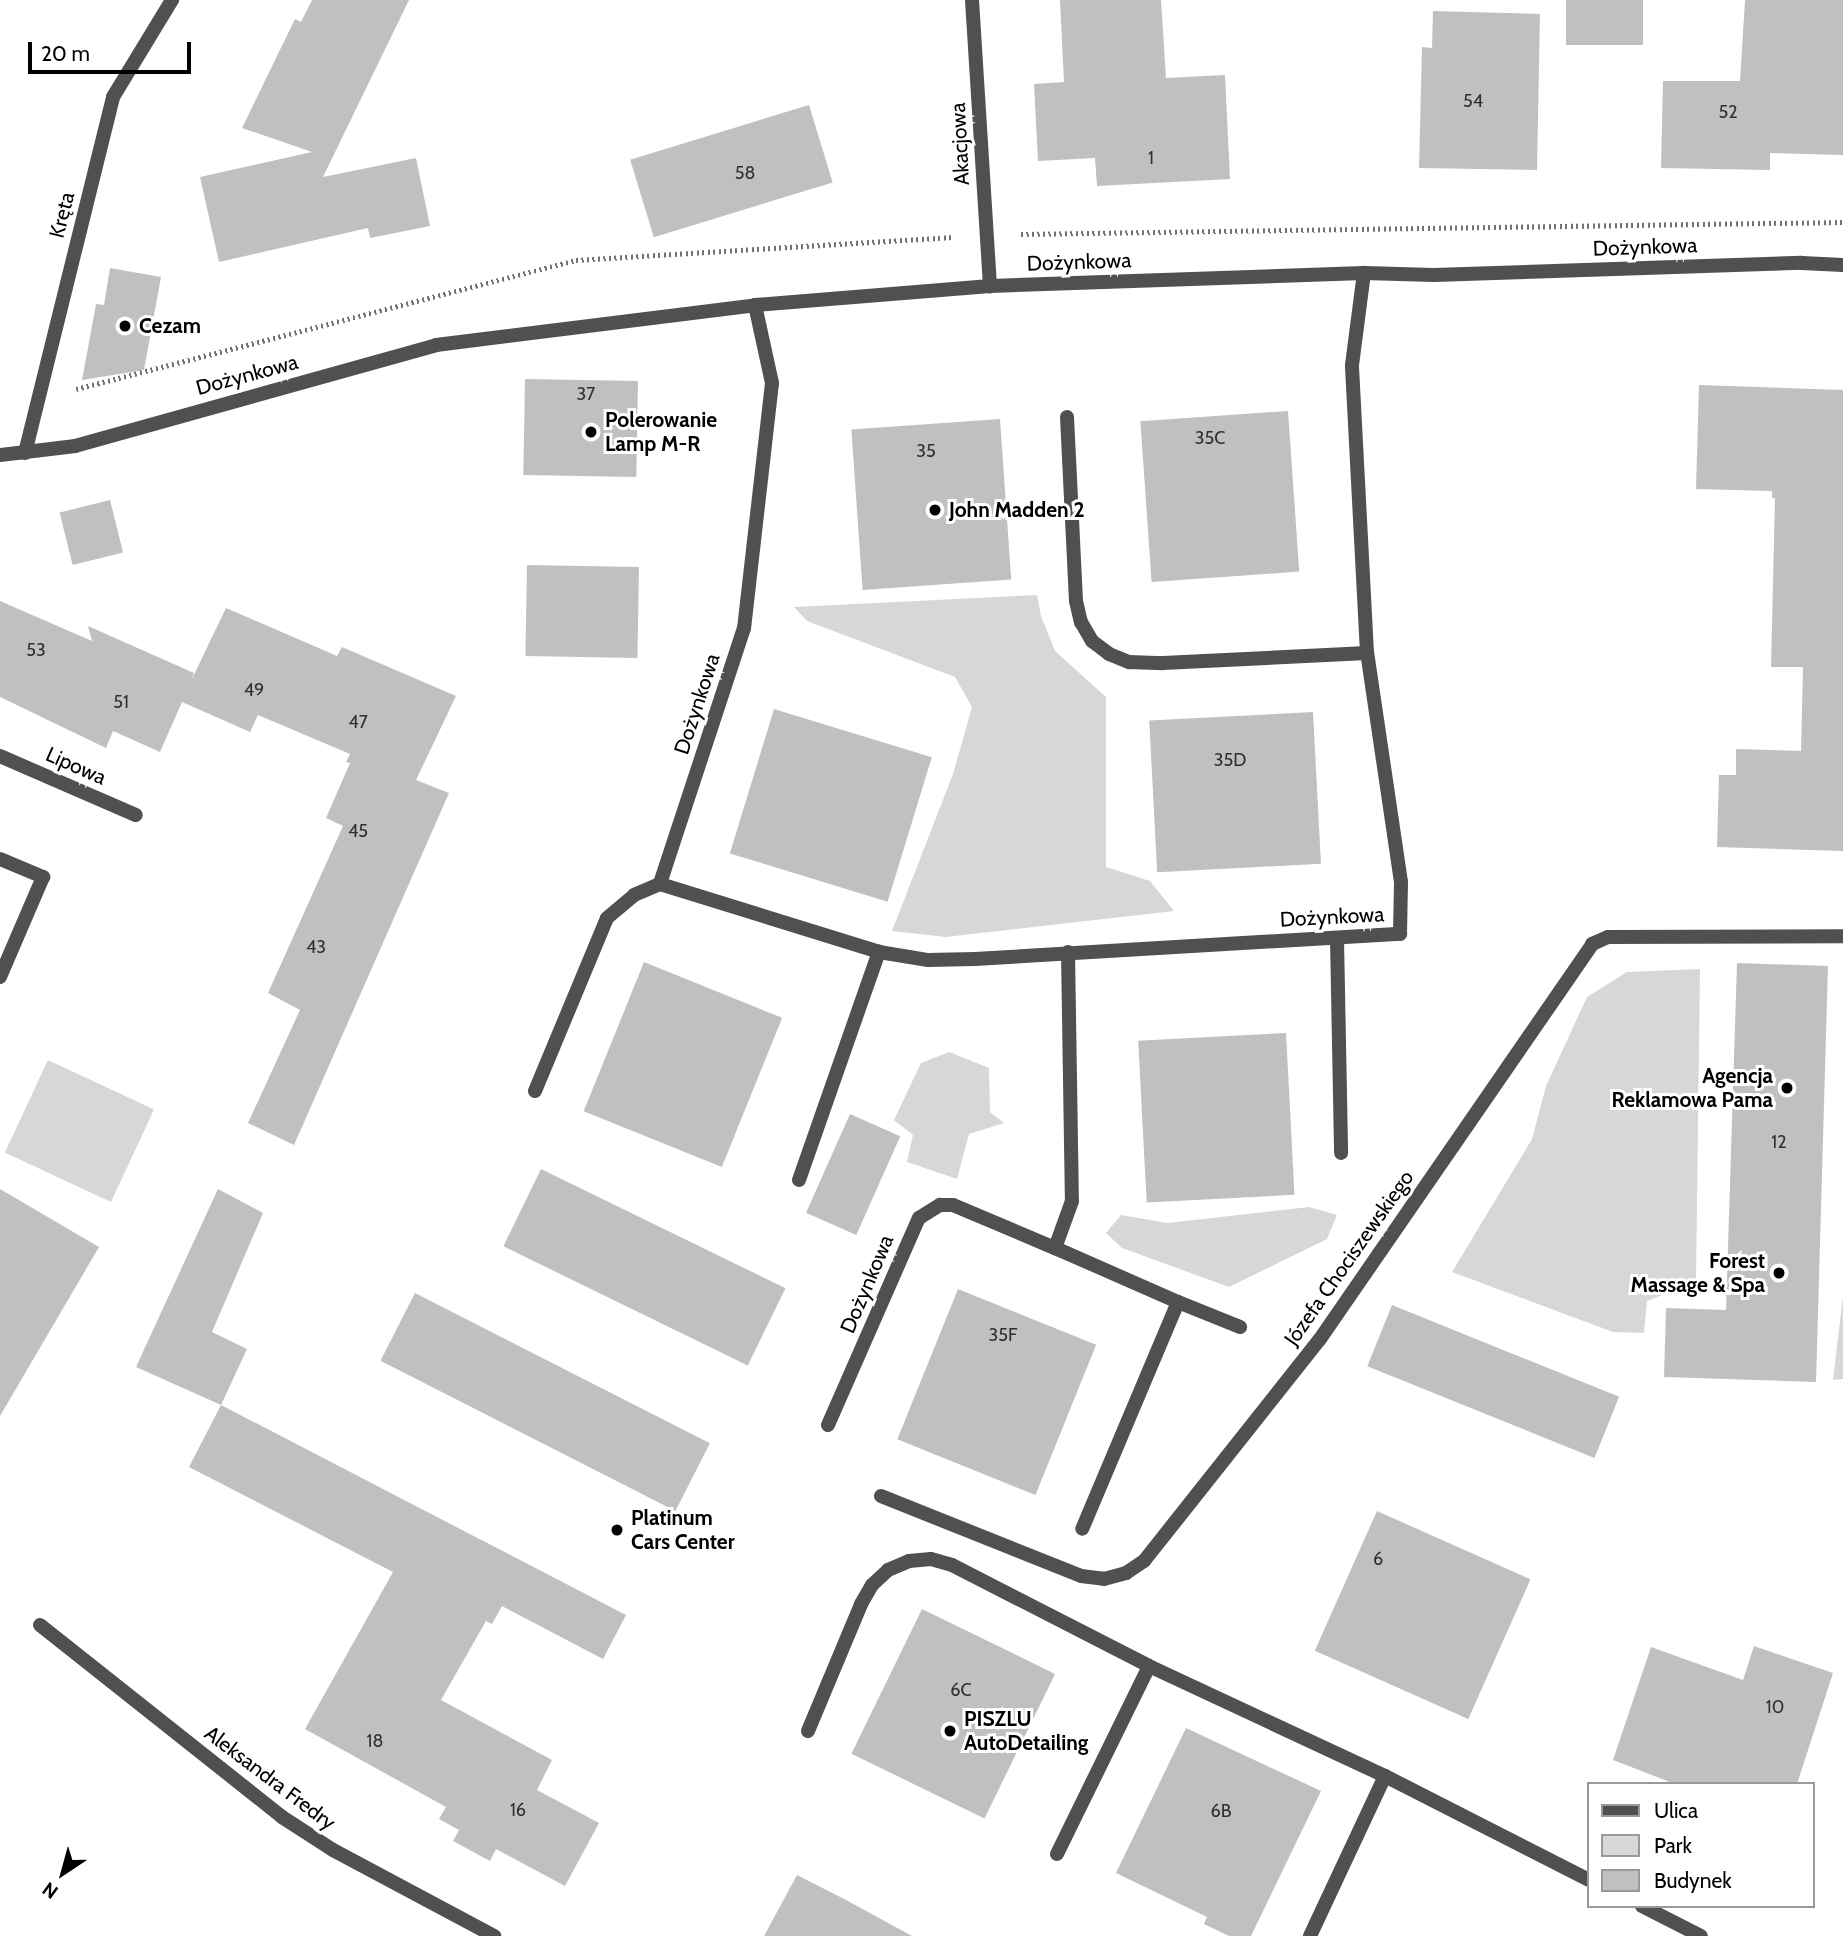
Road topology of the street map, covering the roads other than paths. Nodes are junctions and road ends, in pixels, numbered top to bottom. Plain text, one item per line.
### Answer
1 (172, 0) edge
2 (972, 0) edge
3 (1843, 265) edge
4 (1364, 273) junction
5 (990, 286) junction
6 (755, 305) junction
7 (1067, 417) dead end
8 (25, 453) junction
9 (0, 455) edge
10 (1367, 653) junction
11 (0, 756) edge
12 (136, 815) dead end
13 (0, 859) edge
14 (660, 884) junction
15 (1843, 936) edge
16 (1337, 939) junction
17 (1068, 952) junction
18 (879, 953) junction
19 (0, 977) edge
20 (535, 1091) dead end
21 (1342, 1153) dead end
22 (799, 1180) dead end
23 (1055, 1248) junction
24 (1178, 1302) junction
25 (1240, 1327) dead end
26 (828, 1425) dead end
27 (881, 1496) dead end
28 (1082, 1530) dead end
29 (40, 1625) dead end
30 (1149, 1666) junction
31 (808, 1731) dead end
32 (1385, 1776) junction
33 (1057, 1854) dead end
34 (1588, 1879) edge
35 (1646, 1908) edge
36 (494, 1936) edge
37 (1310, 1936) edge
38 (1701, 1936) edge

1 - 8 street, Kręta
2 - 5 street, Akacjowa
3 - 4 street, Dożynkowa
4 - 5 street, Dożynkowa
4 - 10 street, Dożynkowa
5 - 6 street, Dożynkowa
6 - 8 street, Dożynkowa
6 - 14 street, Dożynkowa
7 - 10 street
8 - 9 street, Dożynkowa
10 - 16 street, Dożynkowa
11 - 12 street, Lipowa
13 - 19 street
14 - 18 street, Dożynkowa
14 - 20 street
15 - 27 street, Józefa Chociszewskiego
16 - 17 street, Dożynkowa
16 - 21 street
17 - 18 street, Dożynkowa
17 - 23 street
18 - 22 street
23 - 24 street, Dożynkowa
23 - 26 street, Dożynkowa
24 - 25 street, Dożynkowa
24 - 28 street
29 - 36 street, Aleksandra Fredry
30 - 31 street
30 - 32 street
30 - 33 street
32 - 34 street
32 - 37 street
35 - 38 street

